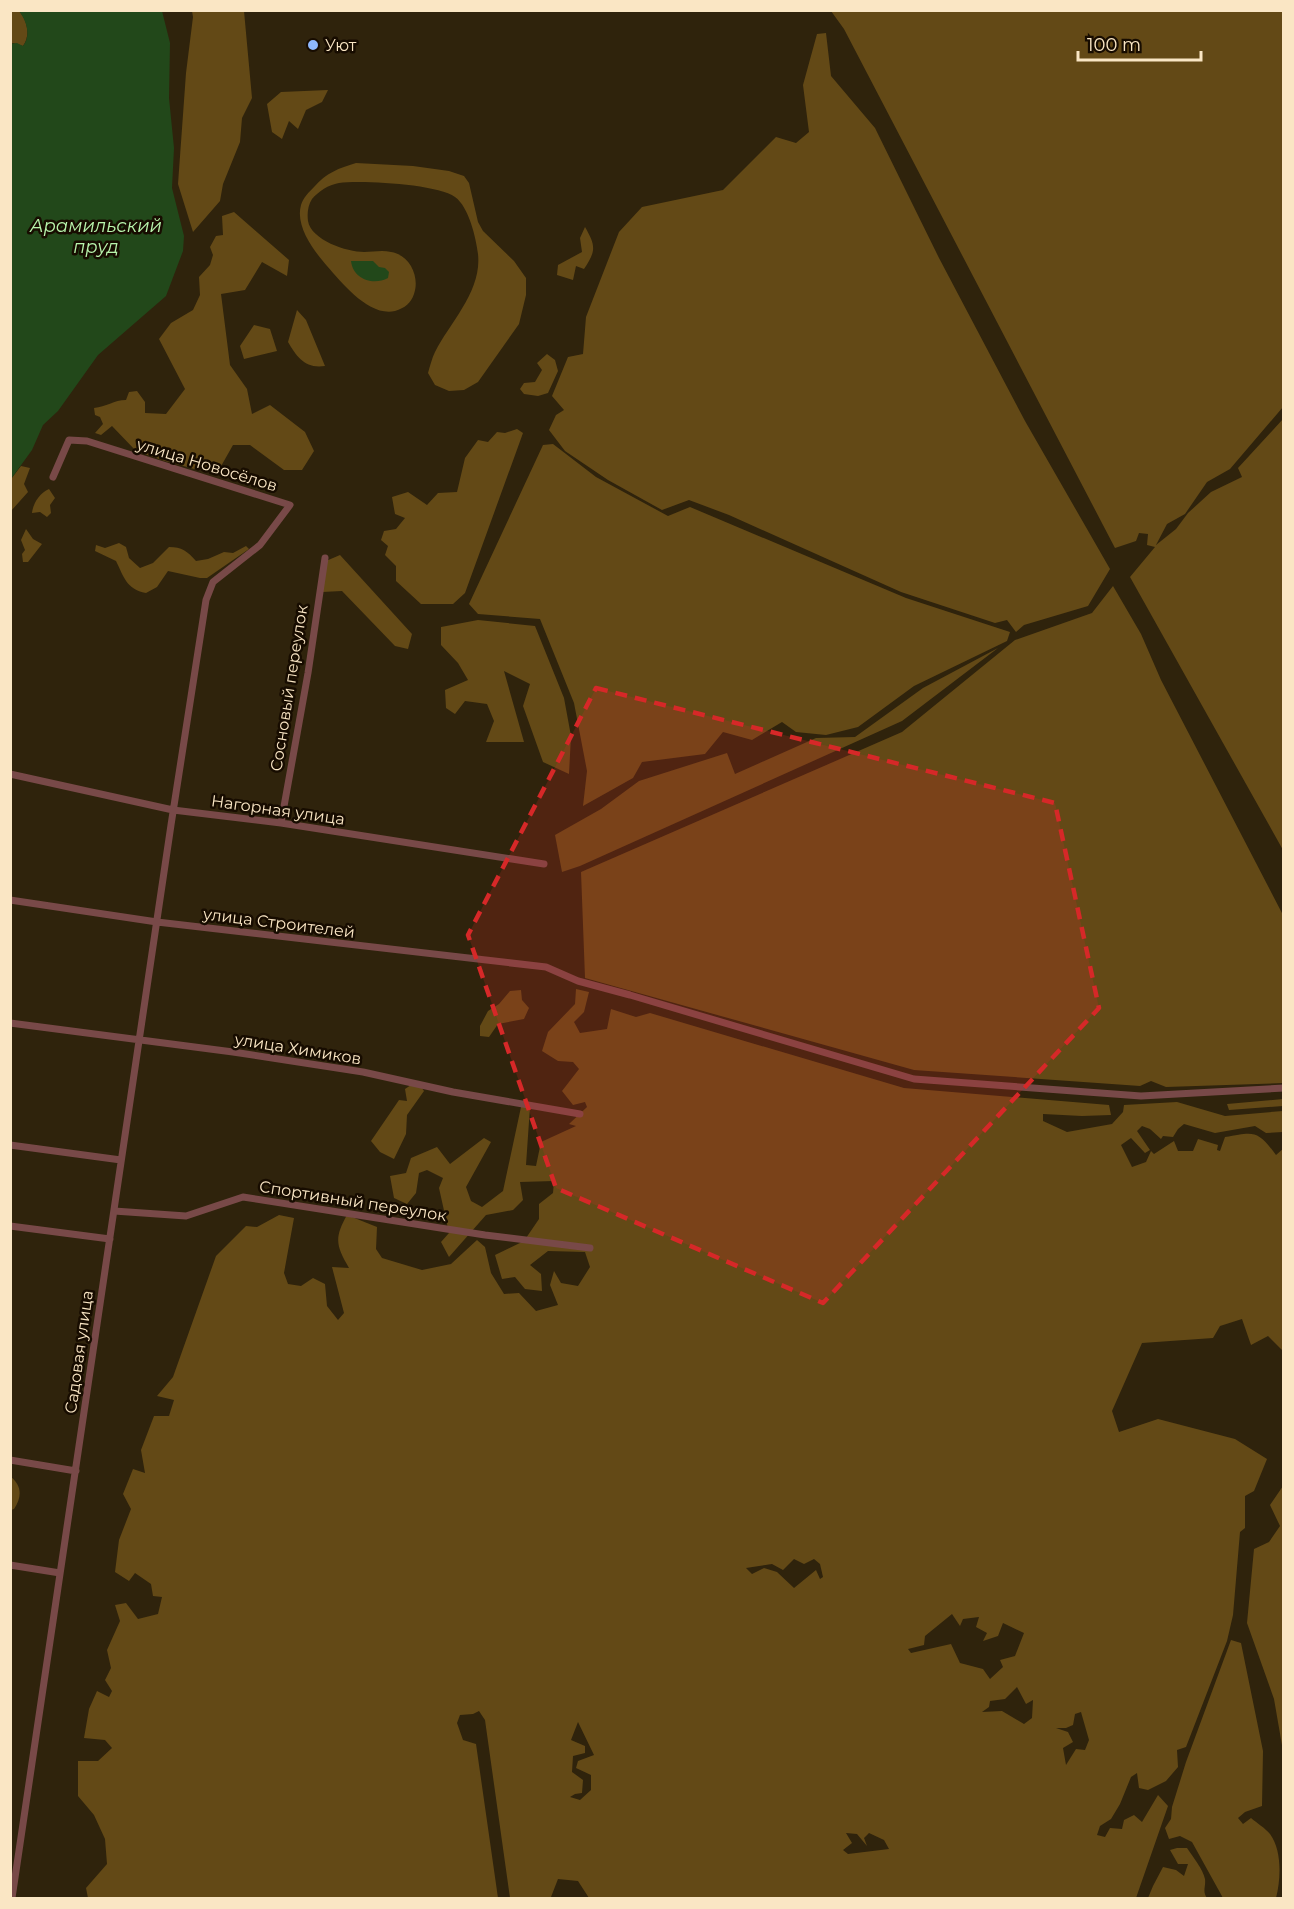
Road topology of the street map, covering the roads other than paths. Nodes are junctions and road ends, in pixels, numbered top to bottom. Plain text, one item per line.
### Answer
1 (53, 477) dead end
2 (325, 558) dead end
3 (10, 774) edge
4 (173, 810) junction
5 (280, 823) junction
6 (543, 864) dead end
7 (10, 900) edge
8 (157, 922) junction
9 (10, 1023) edge
10 (139, 1040) junction
11 (1284, 1088) edge
12 (580, 1114) dead end
13 (10, 1145) edge
14 (122, 1160) junction
15 (114, 1211) junction
16 (10, 1226) edge
17 (110, 1239) junction
18 (590, 1248) dead end
19 (10, 1460) edge
20 (76, 1471) junction
21 (10, 1565) edge
22 (60, 1573) junction
23 (12, 1899) edge

1 - 4 street, улица Новосёлов
2 - 5 street, Сосновый переулок
3 - 4 street, Нагорная улица
4 - 5 street, Нагорная улица
4 - 8 street, Садовая улица
5 - 6 street, Нагорная улица
7 - 8 street, улица Строителей
8 - 10 street, Садовая улица
8 - 11 street, улица Строителей
9 - 10 street, улица Химиков
10 - 12 street, улица Химиков
10 - 14 street, Садовая улица
13 - 14 street
14 - 15 street, Садовая улица
15 - 17 street, Садовая улица
15 - 18 street, Спортивный переулок
16 - 17 street
17 - 20 street, Садовая улица
19 - 20 street
20 - 22 street, Садовая улица
21 - 22 street
22 - 23 street, Садовая улица

